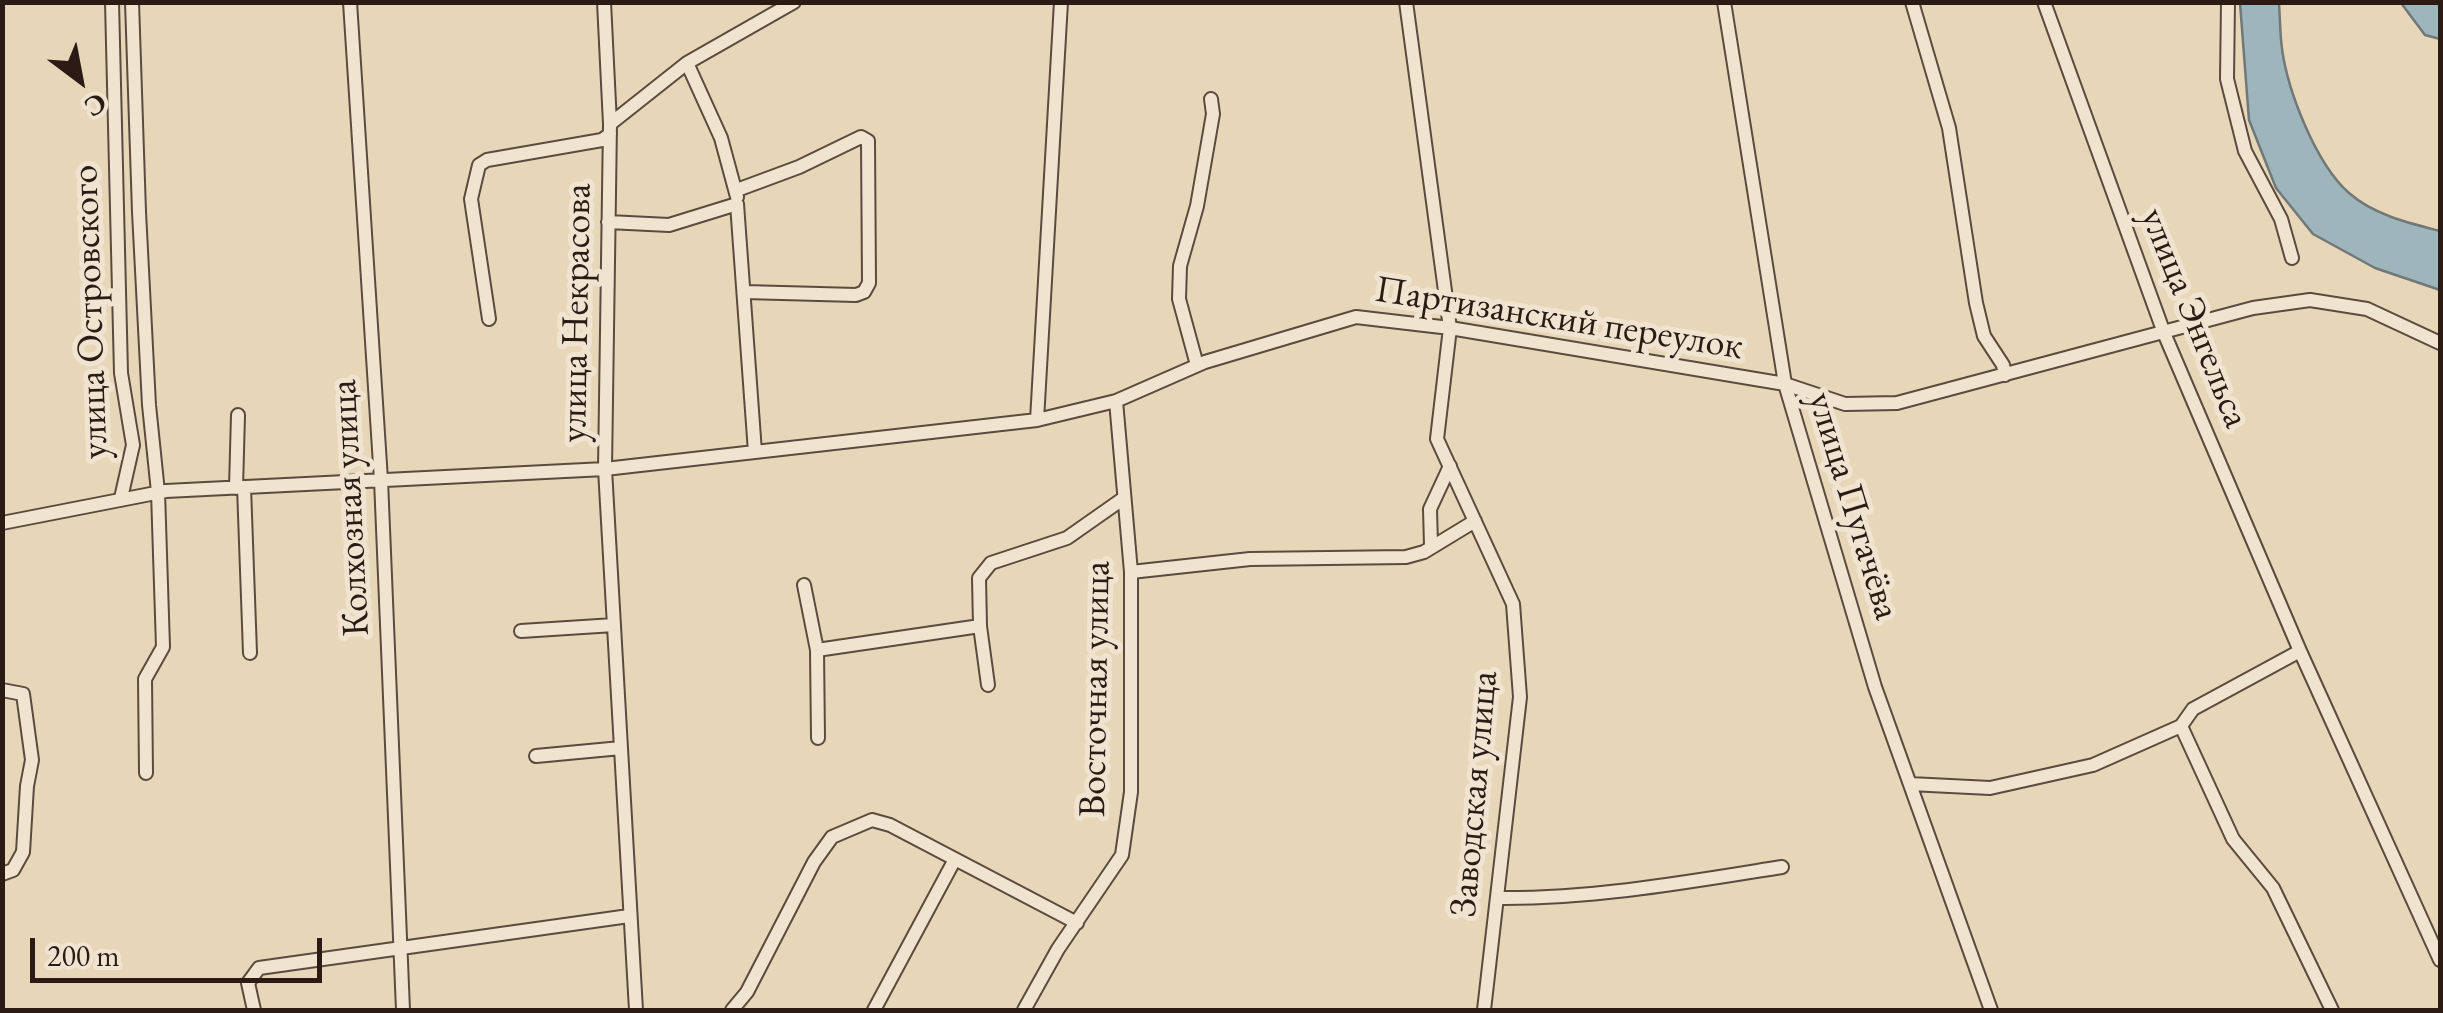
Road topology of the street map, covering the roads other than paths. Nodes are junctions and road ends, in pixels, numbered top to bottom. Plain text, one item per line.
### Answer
1 (112, 2) edge
2 (132, 2) edge
3 (350, 2) edge
4 (604, 2) edge
5 (794, 2) edge
6 (1061, 2) edge
7 (1406, 2) edge
8 (1724, 2) edge
9 (1912, 2) edge
10 (2044, 2) edge
11 (2228, 2) edge
12 (687, 63) junction
13 (1211, 99) dead end
14 (610, 129) junction
15 (737, 197) junction
16 (608, 222) junction
17 (2292, 258) dead end
18 (746, 292) junction
19 (489, 319) dead end
20 (1450, 328) junction
21 (2164, 332) junction
22 (2440, 343) edge
23 (1197, 365) junction
24 (2005, 375) junction
25 (1785, 384) junction
26 (1116, 401) junction
27 (238, 415) dead end
28 (1037, 420) junction
29 (755, 452) junction
30 (1450, 466) junction
31 (605, 469) junction
32 (382, 480) junction
33 (240, 487) junction
34 (158, 492) junction
35 (122, 498) junction
36 (1124, 498) junction
37 (1475, 521) junction
38 (2, 523) edge
39 (1432, 545) junction
40 (1131, 572) junction
41 (804, 584) dead end
42 (614, 625) junction
43 (980, 626) junction
44 (521, 631) dead end
45 (817, 650) junction
46 (2300, 651) junction
47 (250, 653) dead end
48 (988, 685) dead end
49 (2, 690) edge
50 (2181, 726) junction
51 (818, 738) dead end
52 (621, 748) junction
53 (536, 756) dead end
54 (146, 773) dead end
55 (1910, 784) junction
56 (954, 860) junction
57 (1782, 867) dead end
58 (2, 874) edge
59 (1497, 898) junction
60 (629, 916) junction
61 (1076, 924) junction
62 (398, 949) junction
63 (2440, 960) edge
64 (254, 1010) edge
65 (403, 1010) edge
66 (636, 1010) edge
67 (732, 1010) edge
68 (874, 1010) edge
69 (1024, 1010) edge
70 (1484, 1010) edge
71 (1991, 1010) edge
72 (2332, 1010) edge

1 - 35 street, улица Островского
2 - 34 street
3 - 32 street, Колхозная улица
4 - 14 street, улица Некрасова
5 - 12 street
6 - 28 street
7 - 20 street, Заводская улица
8 - 25 street, улица Пугачёва
9 - 24 street
10 - 21 street, улица Энгельса
11 - 17 street
12 - 14 street
12 - 15 street
13 - 23 street
14 - 16 street, улица Некрасова
14 - 19 street
15 - 16 street
15 - 18 street
15 - 18 street
16 - 31 street, улица Некрасова
18 - 29 street
20 - 23 street, Партизанский переулок
20 - 25 street, Партизанский переулок
20 - 30 street, Заводская улица
21 - 22 street, Партизанский переулок
21 - 24 street, Партизанский переулок
21 - 46 street, улица Энгельса
23 - 26 street, Партизанский переулок
24 - 25 street, Партизанский переулок
25 - 55 street, улица Пугачёва
26 - 28 street, Партизанский переулок
26 - 36 street, Восточная улица
27 - 33 street
28 - 29 street, Партизанский переулок
29 - 31 street, Партизанский переулок
30 - 37 street, Заводская улица
30 - 39 street
31 - 32 street, Партизанский переулок
31 - 42 street, улица Некрасова
32 - 33 street, Партизанский переулок
32 - 62 street, Колхозная улица
33 - 34 street, Партизанский переулок
33 - 47 street
34 - 35 street, Партизанский переулок
34 - 54 street
35 - 38 street, Партизанский переулок
36 - 40 street, Восточная улица
36 - 43 street
37 - 39 street
37 - 59 street, Заводская улица
39 - 40 street
40 - 61 street, Восточная улица
41 - 45 street
42 - 44 street
42 - 52 street, улица Некрасова
43 - 45 street
43 - 48 street
45 - 51 street
46 - 50 street
46 - 63 street, улица Энгельса
49 - 58 street
50 - 55 street
50 - 72 street
52 - 53 street
52 - 60 street, улица Некрасова
55 - 71 street, улица Пугачёва
56 - 61 street
56 - 67 street
56 - 68 street
57 - 59 street
59 - 70 street, Заводская улица
60 - 62 street
60 - 66 street, улица Некрасова
61 - 69 street, Восточная улица
62 - 64 street
62 - 65 street, Колхозная улица

